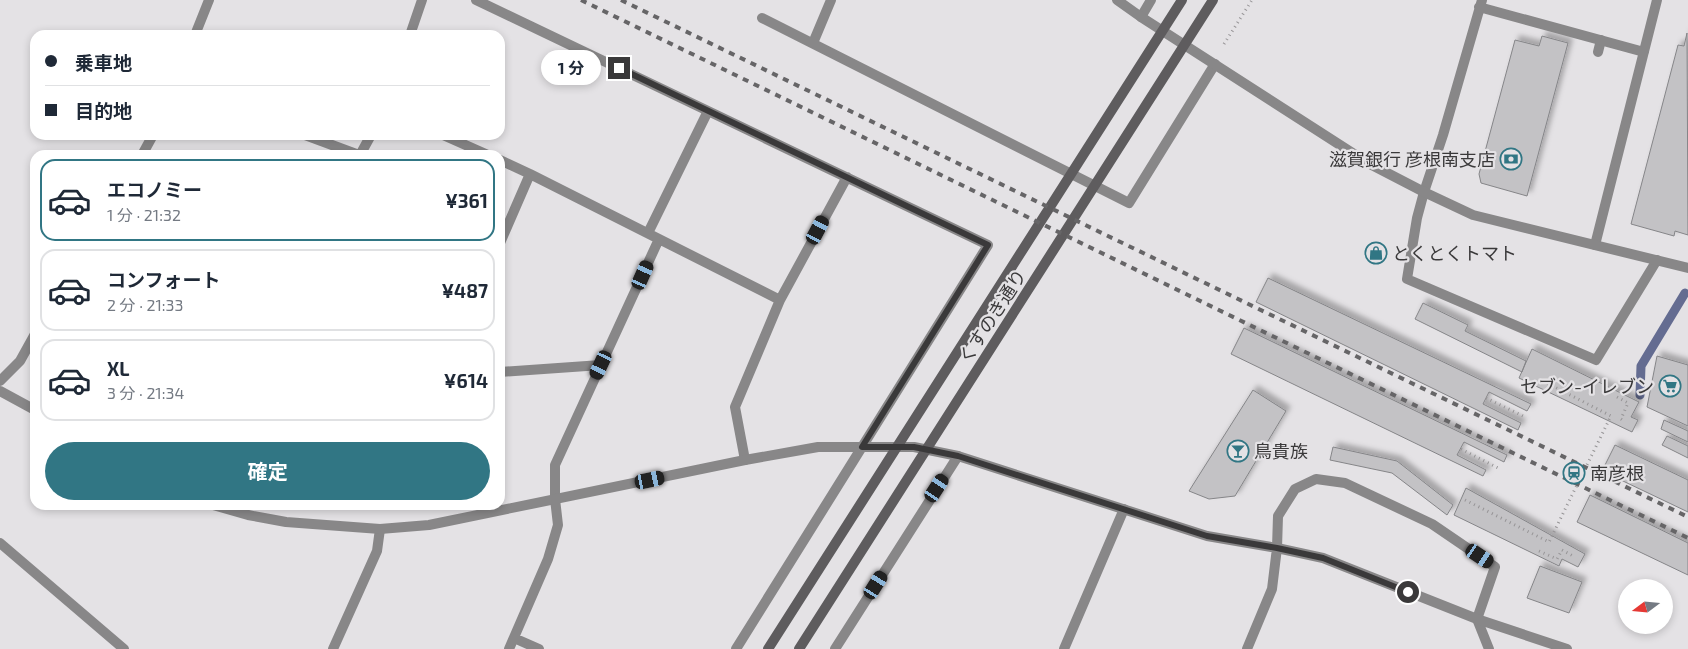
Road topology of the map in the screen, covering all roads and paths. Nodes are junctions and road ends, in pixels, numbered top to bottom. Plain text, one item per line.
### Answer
1 (210, 0) edge
2 (422, 0) edge
3 (476, 0) edge
4 (831, 0) edge
5 (1117, 0) edge
6 (1151, 0) edge
7 (1182, 0) edge
8 (1213, 0) edge
9 (1252, 0) edge
10 (1656, 0) edge
11 (1481, 3) edge
12 (1141, 17) junction
13 (762, 18) dead end
14 (197, 30) edge
15 (412, 30) edge
16 (1601, 40) junction
17 (813, 43) junction
18 (1224, 44) dead end
19 (1598, 52) dead end
20 (1644, 52) junction
21 (1214, 64) junction
22 (708, 111) junction
23 (319, 140) edge
24 (454, 140) edge
25 (346, 150) edge
26 (477, 150) edge
27 (505, 162) edge
28 (530, 174) junction
29 (847, 177) junction
30 (1424, 192) junction
31 (505, 232) edge
32 (648, 233) junction
33 (659, 239) junction
34 (1595, 245) junction
35 (1657, 260) junction
36 (1688, 268) edge
37 (780, 300) junction
38 (30, 343) edge
39 (601, 365) junction
40 (505, 372) edge
41 (0, 381) edge
42 (1543, 381) dead end
43 (0, 391) edge
44 (1617, 397) dead end
45 (1486, 398) dead end
46 (30, 407) edge
47 (1525, 417) dead end
48 (1625, 422) dead end
49 (862, 447) junction
50 (1461, 449) dead end
51 (958, 456) junction
52 (745, 460) junction
53 (1500, 469) dead end
54 (555, 499) junction
55 (1465, 500) dead end
56 (1124, 508) junction
57 (505, 509) edge
58 (230, 510) edge
59 (502, 510) edge
60 (380, 529) junction
61 (0, 543) edge
62 (1277, 548) junction
63 (1539, 551) dead end
64 (1574, 557) dead end
65 (1477, 619) junction
66 (514, 638) junction
67 (124, 649) edge
68 (333, 649) edge
69 (509, 649) edge
70 (539, 649) edge
71 (736, 649) edge
72 (768, 649) edge
73 (799, 649) edge
74 (835, 649) edge
75 (1064, 649) edge
76 (1247, 649) edge
77 (1489, 649) edge
78 (1567, 649) edge

1 - 14 street
2 - 15 street
3 - 22 street
4 - 17 street
5 - 12 street
6 - 12 street
7 - 72 main road, くすのき通り
8 - 73 main road, くすのき通り
9 - 18 path
10 - 20 street
11 - 16 street
11 - 30 street
12 - 21 street
13 - 17 street
16 - 19 street
16 - 20 street
17 - 21 street
20 - 34 street
21 - 30 street
22 - 29 street
22 - 32 street
23 - 25 street
24 - 26 street
27 - 28 street
28 - 31 street
28 - 32 street
29 - 37 street
29 - 49 street
30 - 34 street
30 - 35 street
32 - 33 street
33 - 37 street
33 - 39 street
34 - 35 street
35 - 36 street
37 - 52 street
38 - 41 street
39 - 40 street
39 - 54 street
42 - 55 path
43 - 46 street
44 - 48 path
45 - 47 path
49 - 51 street
49 - 52 street
49 - 71 street
50 - 53 path
51 - 56 street
51 - 74 street
52 - 54 street
54 - 57 street
54 - 66 street
56 - 62 street
56 - 75 street
58 - 60 street
59 - 60 street
60 - 68 street
61 - 67 street
62 - 65 street
62 - 65 street
62 - 76 street
63 - 64 path
65 - 77 street
65 - 78 street
66 - 69 street
66 - 70 street

